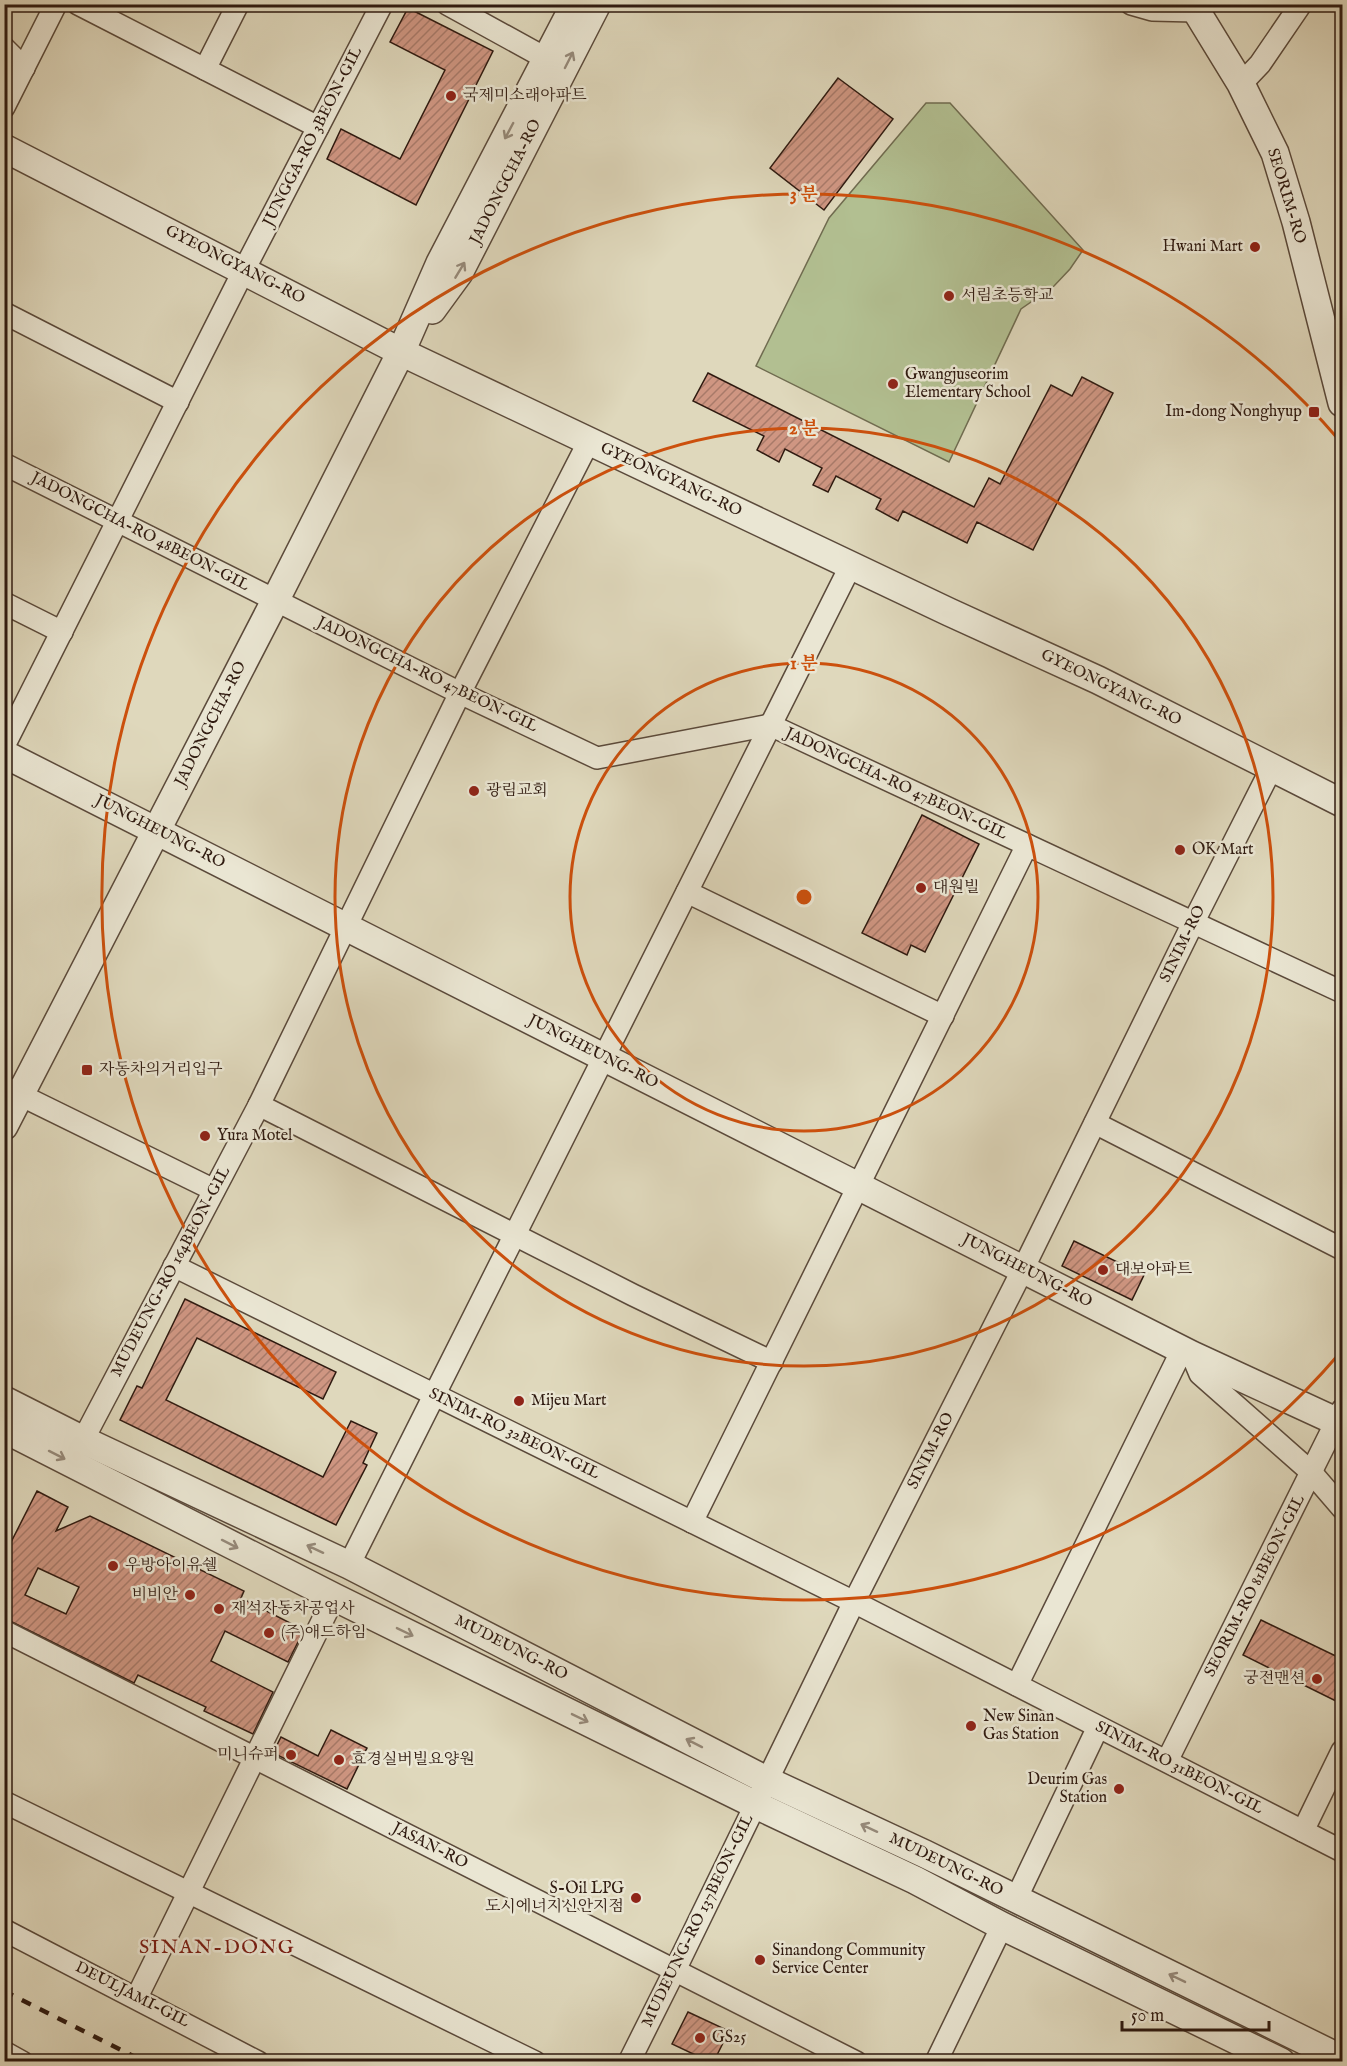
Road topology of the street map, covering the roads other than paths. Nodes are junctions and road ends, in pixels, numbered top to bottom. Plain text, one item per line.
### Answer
1 (56, 4) edge
2 (78, 4) edge
3 (238, 4) edge
4 (382, 4) edge
5 (447, 4) edge
6 (575, 4) edge
7 (597, 4) edge
8 (1131, 4) edge
9 (1301, 4) edge
10 (1196, 7) edge
11 (4, 48) edge
12 (547, 59) junction
13 (24, 68) junction
14 (205, 69) junction
15 (1241, 84) junction
16 (4, 107) edge
17 (318, 127) junction
18 (4, 148) edge
19 (244, 270) junction
20 (4, 314) edge
21 (401, 352) junction
22 (178, 402) junction
23 (1342, 403) edge
24 (589, 441) junction
25 (4, 464) edge
26 (118, 520) junction
27 (851, 565) junction
28 (275, 601) junction
29 (4, 603) edge
30 (62, 632) junction
31 (460, 693) junction
32 (770, 725) junction
33 (4, 746) edge
34 (4, 754) edge
35 (1272, 767) junction
36 (1342, 803) edge
37 (156, 831) junction
38 (1027, 845) junction
39 (687, 892) junction
40 (1193, 923) junction
41 (347, 927) junction
42 (1342, 992) edge
43 (943, 1016) junction
44 (605, 1058) junction
45 (12, 1091) edge
46 (259, 1105) junction
47 (1095, 1123) junction
48 (4, 1126) edge
49 (859, 1186) junction
50 (214, 1190) junction
51 (516, 1236) junction
52 (1342, 1249) edge
53 (174, 1266) junction
54 (1023, 1269) junction
55 (1187, 1352) junction
56 (772, 1362) junction
57 (435, 1395) junction
58 (6, 1399) edge
59 (1341, 1418) edge
60 (4, 1429) edge
61 (83, 1440) junction
62 (1311, 1472) junction
63 (1342, 1508) edge
64 (692, 1522) junction
65 (349, 1565) junction
66 (334, 1597) junction
67 (854, 1602) junction
68 (4, 1631) edge
69 (1017, 1685) junction
70 (1098, 1727) junction
71 (1342, 1751) edge
72 (256, 1758) junction
73 (1167, 1761) junction
74 (762, 1793) junction
75 (4, 1802) edge
76 (1303, 1831) junction
77 (1342, 1851) edge
78 (189, 1892) junction
79 (1016, 1899) junction
80 (1002, 1926) junction
81 (4, 1930) edge
82 (675, 1970) junction
83 (137, 1997) junction
84 (4, 2052) edge
85 (1342, 2059) edge
86 (22, 2061) edge
87 (258, 2061) edge
88 (535, 2061) edge
89 (629, 2061) edge
90 (856, 2061) edge
91 (936, 2061) edge
92 (1281, 2061) edge

1 - 13 street
2 - 14 street
3 - 14 street
4 - 17 street, JUNGGA-RO 3BEON-GIL
5 - 12 street
6 - 12 street, JADONGCHA-RO
21 -> 7 street, JADONGCHA-RO
8 - 10 street
9 - 15 street
10 - 15 street, SEORIM-RO
11 - 13 street
12 -> 21 street, JADONGCHA-RO
13 - 16 street
14 - 17 street
15 - 23 street, SEORIM-RO
17 - 19 street, JUNGGA-RO 3BEON-GIL
18 - 19 street, GYEONGYANG-RO
19 - 21 street, GYEONGYANG-RO
19 - 22 street, JUNGGA-RO 3BEON-GIL
20 - 22 street
21 - 24 street, GYEONGYANG-RO
21 - 28 street, JADONGCHA-RO
22 - 26 street, JUNGGA-RO 3BEON-GIL
24 - 27 street, GYEONGYANG-RO
24 - 31 street, MUDEUNG-RO 164BEON-GIL
25 - 26 street, JADONGCHA-RO 48BEON-GIL
26 - 28 street, JADONGCHA-RO 48BEON-GIL
26 - 30 street, JUNGGA-RO 3BEON-GIL
27 - 32 street
27 - 35 street, GYEONGYANG-RO
28 - 31 street, JADONGCHA-RO 47BEON-GIL
28 - 37 street, JADONGCHA-RO
29 - 30 street
30 - 33 street, JUNGGA-RO 3BEON-GIL
31 - 32 street, JADONGCHA-RO 47BEON-GIL
31 - 41 street, MUDEUNG-RO 164BEON-GIL
32 - 38 street, JADONGCHA-RO 47BEON-GIL
32 - 39 street
34 - 37 street, JUNGHEUNG-RO
35 - 36 street, GYEONGYANG-RO
35 - 40 street, SINIM-RO
37 - 41 street, JUNGHEUNG-RO
37 - 45 street, JADONGCHA-RO
38 - 40 street, JADONGCHA-RO 47BEON-GIL
38 - 43 street
39 - 43 street
39 - 44 street
40 - 42 street, JADONGCHA-RO 47BEON-GIL
40 - 47 street, SINIM-RO
41 - 44 street, JUNGHEUNG-RO
41 - 46 street, MUDEUNG-RO 164BEON-GIL
43 - 49 street
44 - 49 street, JUNGHEUNG-RO
44 - 51 street
45 - 48 street, JADONGCHA-RO
45 - 50 street
46 - 50 street, MUDEUNG-RO 164BEON-GIL
46 - 51 street
47 - 52 street
47 - 54 street, SINIM-RO
49 - 54 street, JUNGHEUNG-RO
49 - 56 street
50 - 53 street, MUDEUNG-RO 164BEON-GIL
51 - 56 street
51 - 57 street
53 - 57 street, SINIM-RO 32BEON-GIL
53 - 61 street, MUDEUNG-RO 164BEON-GIL
54 - 55 street, JUNGHEUNG-RO
54 - 67 street, SINIM-RO
55 - 59 street, JUNGHEUNG-RO
55 - 62 street
55 - 69 street
56 - 64 street
57 - 64 street, SINIM-RO 32BEON-GIL
57 - 65 street
58 - 61 street, MUDEUNG-RO
59 - 62 street, SEORIM-RO 81BEON-GIL
60 -> 66 street, MUDEUNG-RO
65 -> 61 street, MUDEUNG-RO
62 - 63 street
62 - 73 street, SEORIM-RO 81BEON-GIL
64 - 67 street, SINIM-RO 32BEON-GIL
74 -> 65 street, MUDEUNG-RO
66 - 72 street
66 -> 74 street, MUDEUNG-RO
67 - 69 street, SINIM-RO 31BEON-GIL
67 - 74 street, SINIM-RO
68 - 72 street, JASAN-RO
69 - 70 street, SINIM-RO 31BEON-GIL
70 - 73 street, SINIM-RO 31BEON-GIL
70 - 79 street, MUDEUNG-RO
71 - 76 street
72 - 78 street
72 - 82 street, JASAN-RO
73 - 76 street, SINIM-RO 31BEON-GIL
79 -> 74 street, MUDEUNG-RO
74 - 80 street, MUDEUNG-RO
74 - 82 street, MUDEUNG-RO 137BEON-GIL
75 - 78 street
76 - 77 street, SINIM-RO 31BEON-GIL
78 - 83 street
78 - 88 street
85 -> 79 street, MUDEUNG-RO
80 - 91 street
80 - 92 street, MUDEUNG-RO
81 - 83 street, DEULJAMI-GIL
82 - 89 street, MUDEUNG-RO 137BEON-GIL
82 - 90 street, JASAN-RO
83 - 87 street, DEULJAMI-GIL
84 - 86 street

